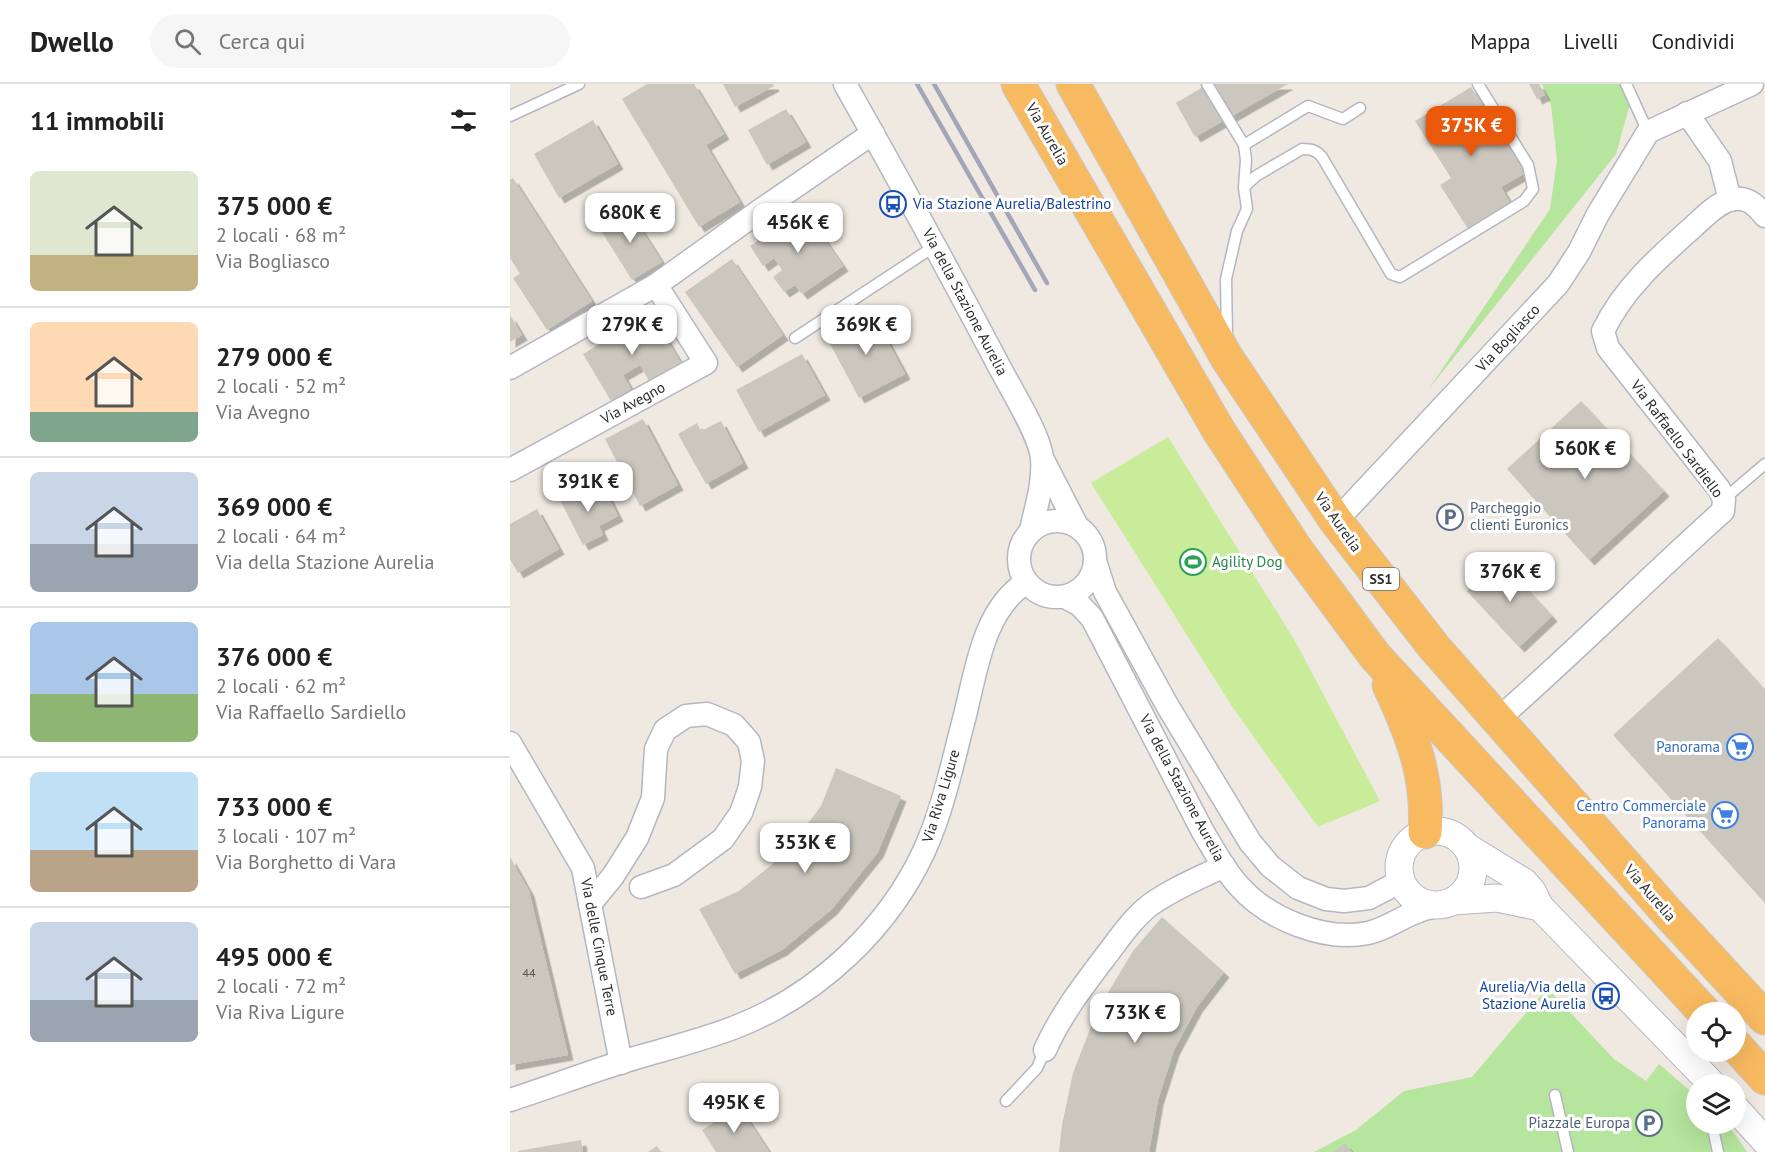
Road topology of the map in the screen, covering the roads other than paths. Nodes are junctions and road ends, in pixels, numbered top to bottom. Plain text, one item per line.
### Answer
1 (579, 84) edge
2 (845, 84) edge
3 (1018, 84) edge
4 (1073, 84) edge
5 (1207, 84) edge
6 (1478, 84) edge
7 (1626, 84) edge
8 (1752, 84) edge
9 (1360, 108) dead end
10 (1687, 113) junction
11 (510, 116) edge
12 (1648, 132) junction
13 (873, 133) junction
14 (1244, 145) junction
15 (1244, 187) junction
16 (1730, 200) junction
17 (1765, 216) edge
18 (935, 246) junction
19 (656, 285) junction
20 (795, 338) dead end
21 (1227, 358) junction
22 (510, 368) edge
23 (1042, 458) junction
24 (1765, 464) edge
25 (510, 470) edge
26 (1724, 499) junction
27 (1336, 521) junction
28 (1077, 526) junction
29 (1031, 530) junction
30 (1095, 561) junction
31 (1026, 582) junction
32 (1065, 597) junction
33 (1375, 656) junction
34 (1498, 719) junction
35 (510, 743) edge
36 (1425, 832) junction
37 (1467, 847) junction
38 (1224, 866) junction
39 (1401, 881) junction
40 (641, 887) dead end
41 (1447, 903) junction
42 (590, 904) junction
43 (1540, 907) junction
44 (1695, 1002) edge
45 (1765, 1018) edge
46 (1746, 1057) edge
47 (1041, 1059) joint
48 (621, 1063) junction
49 (1699, 1074) edge
50 (1765, 1078) edge
51 (1555, 1095) dead end
52 (510, 1100) edge
53 (1006, 1101) dead end
54 (1746, 1120) edge
55 (1714, 1134) edge
56 (1765, 1141) edge
57 (1568, 1152) edge
58 (1718, 1152) edge

1 - 11 lane
2 - 13 street, Via della Stazione Aurelia
3 - 33 highway, Via Aurelia
4 - 21 highway, Via Aurelia / SS1
5 - 14 lane
6 - 15 lane
7 - 12 lane
8 - 10 street
9 - 14 lane
10 - 12 street
10 - 16 street
12 - 27 street, Via Bogliasco
13 - 18 street, Via della Stazione Aurelia
13 - 19 street
14 - 15 lane
15 - 21 lane
16 - 17 street
16 - 26 street, Via Raffaello Sardiello
18 - 20 lane
18 - 23 street, Via della Stazione Aurelia
19 - 22 street
19 - 25 street, Via Avegno
21 - 27 highway, Via Aurelia / SS1
23 - 28 street
23 - 29 street, Via della Stazione Aurelia
24 - 26 lane
26 - 34 street, Via Raffaello Sardiello
27 - 34 highway, Via Aurelia / SS1
28 - 29 street
28 - 30 street
29 - 31 street
30 - 32 street
30 - 39 street
31 - 32 street
31 - 48 street, Via Riva Ligure
32 - 38 street, Via della Stazione Aurelia
33 - 36 highway
33 - 44 highway, Via Aurelia
34 - 45 highway, Via Aurelia / SS1
35 - 42 street, Via delle Cinque Terre
36 - 37 street
36 - 39 street
37 - 41 street
37 - 43 street
38 - 41 street, Via della Stazione Aurelia
38 - 47 street
39 - 41 street
40 - 42 street
41 - 43 street
42 - 48 street, Via delle Cinque Terre
43 - 49 street
46 - 50 highway
47 - 53 lane
48 - 52 street, Via Riva Ligure
51 - 57 lane
54 - 56 street
55 - 58 lane

